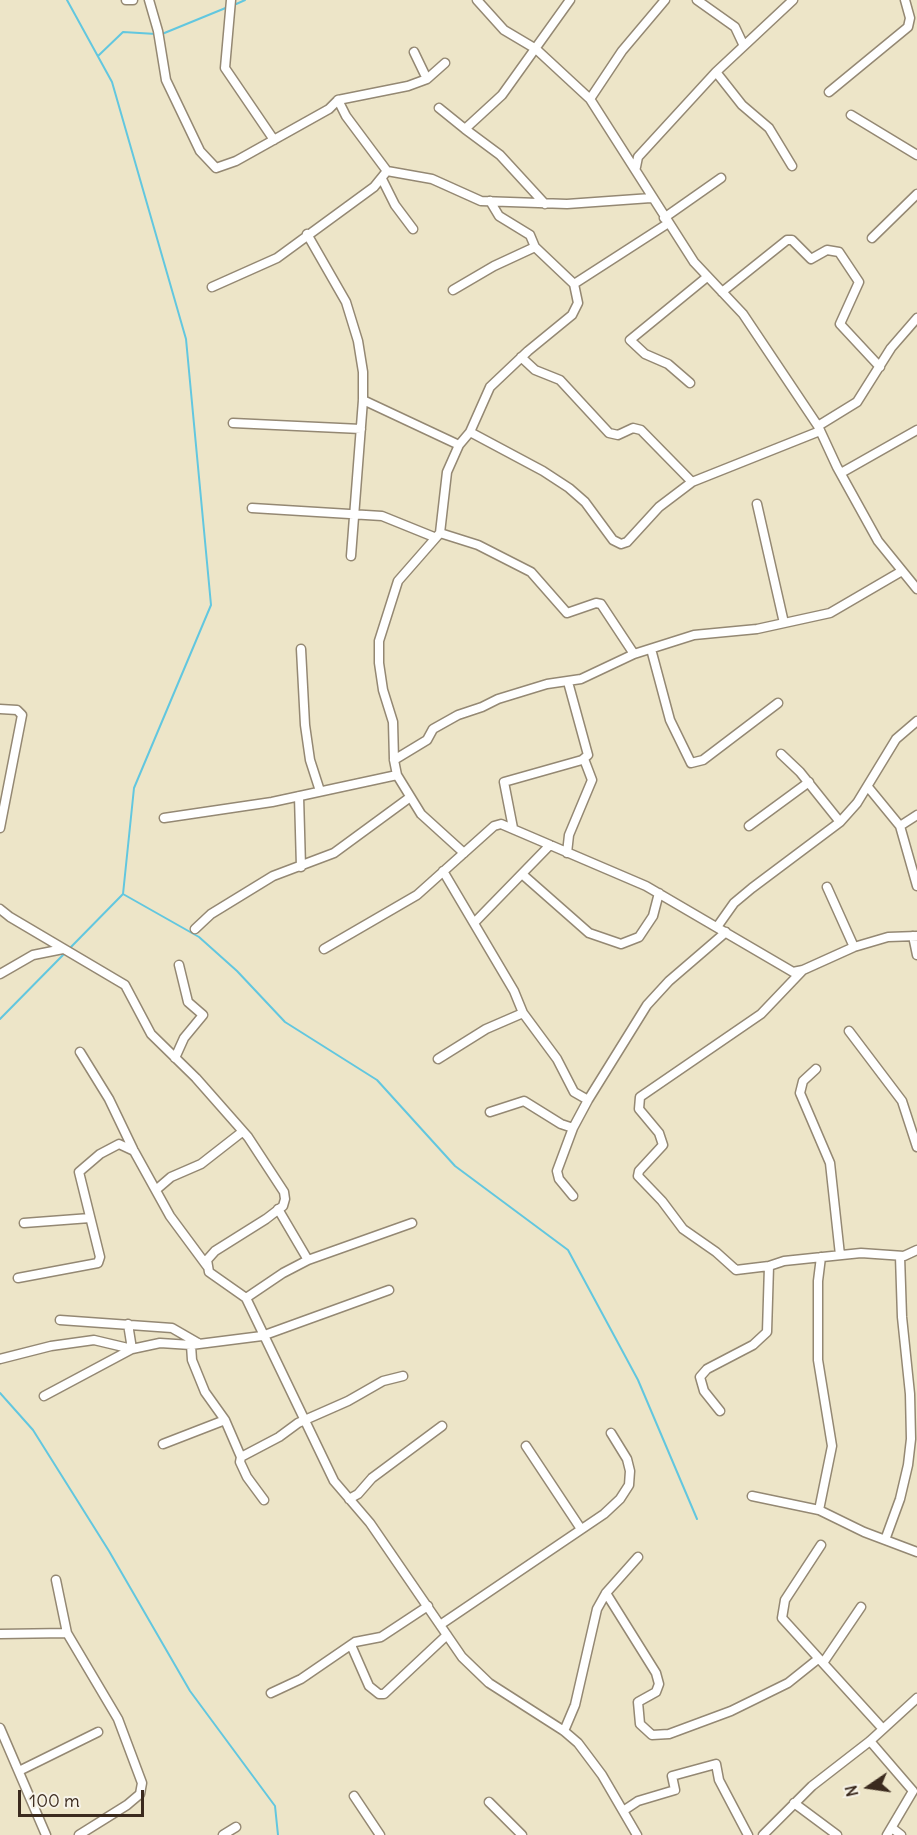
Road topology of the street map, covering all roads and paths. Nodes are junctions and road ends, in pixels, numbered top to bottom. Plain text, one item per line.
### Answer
1 (126, 0) edge
2 (133, 0) edge
3 (149, 0) edge
4 (231, 0) edge
5 (477, 0) edge
6 (570, 0) edge
7 (665, 0) edge
8 (697, 0) edge
9 (793, 0) edge
10 (905, 0) edge
11 (743, 44) junction
12 (536, 49) junction
13 (414, 52) dead end
14 (445, 63) dead end
15 (716, 72) junction
16 (427, 79) junction
17 (829, 92) dead end
18 (590, 99) junction
19 (338, 100) junction
20 (439, 108) dead end
21 (851, 115) dead end
22 (465, 129) junction
23 (274, 140) junction
24 (917, 155) edge
25 (792, 166) dead end
26 (636, 167) junction
27 (384, 175) junction
28 (721, 178) dead end
29 (917, 194) edge
30 (651, 198) junction
31 (490, 201) junction
32 (545, 204) junction
33 (665, 221) junction
34 (412, 229) dead end
35 (306, 234) junction
36 (872, 237) dead end
37 (535, 247) junction
38 (707, 277) junction
39 (574, 284) junction
40 (212, 286) dead end
41 (453, 290) dead end
42 (722, 292) junction
43 (917, 318) edge
44 (521, 357) junction
45 (880, 367) junction
46 (690, 383) dead end
47 (363, 400) junction
48 (233, 423) dead end
49 (361, 429) junction
50 (819, 429) junction
51 (917, 430) edge
52 (470, 432) junction
53 (459, 445) junction
54 (841, 473) junction
55 (692, 482) junction
56 (757, 504) dead end
57 (252, 508) dead end
58 (353, 515) junction
59 (437, 535) junction
60 (351, 556) dead end
61 (902, 571) junction
62 (917, 589) edge
63 (784, 623) junction
64 (302, 649) dead end
65 (651, 649) junction
66 (634, 654) junction
67 (568, 681) junction
68 (778, 703) dead end
69 (0, 709) edge
70 (917, 721) edge
71 (781, 754) dead end
72 (584, 759) junction
73 (394, 760) junction
74 (397, 775) junction
75 (809, 782) junction
76 (868, 787) junction
77 (320, 791) junction
78 (298, 796) junction
79 (409, 798) junction
80 (917, 815) edge
81 (164, 818) dead end
82 (840, 822) junction
83 (900, 825) junction
84 (749, 826) dead end
85 (0, 828) edge
86 (513, 828) junction
87 (550, 845) junction
88 (464, 852) junction
89 (567, 853) junction
90 (301, 867) junction
91 (443, 871) junction
92 (522, 874) junction
93 (917, 886) edge
94 (827, 887) dead end
95 (659, 893) junction
96 (0, 909) edge
97 (474, 923) junction
98 (717, 927) junction
99 (195, 929) dead end
100 (726, 932) junction
101 (915, 936) edge
102 (854, 947) junction
103 (63, 948) junction
104 (324, 949) dead end
105 (917, 955) edge
106 (178, 965) dead end
107 (803, 970) junction
108 (0, 974) edge
109 (523, 1013) junction
110 (849, 1030) dead end
111 (80, 1052) dead end
112 (175, 1058) junction
113 (438, 1059) dead end
114 (816, 1069) dead end
115 (588, 1100) junction
116 (490, 1112) dead end
117 (573, 1128) junction
118 (242, 1132) junction
119 (917, 1147) edge
120 (134, 1151) junction
121 (157, 1189) junction
122 (573, 1196) dead end
123 (278, 1209) junction
124 (90, 1218) junction
125 (24, 1222) dead end
126 (412, 1223) dead end
127 (917, 1250) edge
128 (840, 1255) junction
129 (900, 1256) junction
130 (821, 1257) junction
131 (308, 1260) junction
132 (207, 1266) junction
133 (769, 1266) junction
134 (18, 1278) dead end
135 (389, 1290) dead end
136 (246, 1298) junction
137 (60, 1320) dead end
138 (128, 1324) junction
139 (262, 1335) junction
140 (195, 1344) junction
141 (132, 1349) junction
142 (0, 1359) edge
143 (403, 1376) dead end
144 (44, 1396) dead end
145 (720, 1411) dead end
146 (225, 1420) junction
147 (306, 1421) junction
148 (442, 1426) dead end
149 (611, 1433) dead end
150 (164, 1444) dead end
151 (526, 1446) dead end
152 (241, 1457) junction
153 (752, 1496) dead end
154 (349, 1499) junction
155 (264, 1500) dead end
156 (819, 1510) junction
157 (581, 1530) junction
158 (885, 1540) junction
159 (820, 1545) dead end
160 (917, 1552) edge
161 (638, 1557) dead end
162 (56, 1580) dead end
163 (606, 1593) junction
164 (428, 1606) junction
165 (861, 1607) dead end
166 (440, 1625) junction
167 (67, 1633) junction
168 (0, 1634) edge
169 (447, 1635) junction
170 (351, 1645) junction
171 (821, 1661) junction
172 (271, 1693) dead end
173 (917, 1699) edge
174 (0, 1728) edge
175 (883, 1729) junction
176 (564, 1731) junction
177 (98, 1732) dead end
178 (870, 1741) junction
179 (18, 1771) junction
180 (354, 1796) dead end
181 (489, 1802) dead end
182 (794, 1803) junction
183 (623, 1811) junction
184 (236, 1827) dead end
185 (889, 1832) edge
186 (82, 1834) edge
187 (46, 1835) edge
188 (223, 1835) edge
189 (380, 1835) edge
190 (522, 1835) edge
191 (637, 1835) edge
192 (748, 1835) edge
193 (763, 1835) edge
194 (837, 1835) edge
195 (900, 1835) edge

1 - 2 street
3 - 23 street
4 - 23 street
5 - 12 street
6 - 12 street
7 - 18 street
8 - 11 street
9 - 11 street
10 - 17 street
11 - 15 street
12 - 18 street
12 - 22 street
13 - 16 street
14 - 16 street
15 - 25 street
15 - 26 street
16 - 19 street
18 - 26 street
19 - 23 street
19 - 27 street
20 - 22 street
21 - 24 street
22 - 32 street
26 - 30 street
27 - 31 street
27 - 34 street
27 - 35 street
28 - 33 street
29 - 36 street
30 - 32 street
30 - 33 street
31 - 32 street
31 - 37 street
33 - 38 street
33 - 39 street
35 - 40 street
35 - 47 street
37 - 39 street
37 - 41 street
38 - 42 street
38 - 46 street
39 - 44 street
42 - 45 street
42 - 50 street
43 - 45 street
44 - 52 street
44 - 55 street
45 - 50 street
47 - 49 street
47 - 53 street
48 - 49 street
49 - 58 street
50 - 54 street
50 - 55 street
51 - 54 street
52 - 53 street
52 - 55 street
53 - 59 street
54 - 61 street
56 - 63 street
57 - 58 street
58 - 59 street
58 - 60 street
59 - 66 street
59 - 73 street
61 - 62 street
61 - 63 street
63 - 65 street
64 - 77 street
65 - 66 street
65 - 68 street
66 - 67 street
67 - 72 street
67 - 73 street
69 - 85 street
70 - 76 street
71 - 75 street
72 - 86 street
72 - 89 street
73 - 74 street
74 - 77 street
74 - 79 street
75 - 82 street
75 - 84 street
76 - 82 street
76 - 83 street
77 - 78 street
78 - 81 street
78 - 90 street
79 - 88 street
79 - 90 street
80 - 83 street
82 - 98 street
83 - 93 street
86 - 87 street
86 - 88 street
87 - 89 street
87 - 92 street
88 - 91 street
89 - 95 street
90 - 99 street
91 - 97 street
91 - 104 street
92 - 95 street
92 - 97 street
94 - 102 street
95 - 98 street
96 - 103 street
97 - 109 street
98 - 100 street
100 - 107 street
100 - 115 street
101 - 102 street
101 - 105 street
102 - 107 street
103 - 108 street
103 - 112 street
106 - 112 street
107 - 133 street
109 - 113 street
109 - 115 street
110 - 119 street
111 - 120 street
112 - 118 street
114 - 128 street
115 - 117 street
116 - 117 street
117 - 122 street
118 - 121 street
118 - 123 street
120 - 121 street
120 - 124 street
121 - 132 street
123 - 131 street
123 - 132 street
124 - 125 street
124 - 134 street
126 - 131 street
127 - 129 street
128 - 129 street
128 - 130 street
129 - 158 street
130 - 133 street
130 - 156 street
131 - 136 street
132 - 136 street
133 - 145 street
135 - 139 street
136 - 139 street
137 - 138 street
138 - 140 street
138 - 141 street
139 - 140 street
139 - 147 street
140 - 141 street
140 - 146 street
141 - 142 street
141 - 144 street
143 - 147 street
146 - 150 street
146 - 152 street
147 - 152 street
147 - 154 street
148 - 154 street
149 - 157 street
151 - 157 street
152 - 155 street
153 - 156 street
154 - 164 street
156 - 158 street
157 - 166 street
158 - 160 street
159 - 171 street
161 - 163 street
162 - 167 street
163 - 171 street
163 - 176 street
164 - 166 street
164 - 170 street
165 - 171 street
166 - 169 street
167 - 168 street
167 - 186 street
169 - 170 street
169 - 176 street
170 - 172 street
171 - 175 street
173 - 175 street
174 - 179 street
175 - 178 street
176 - 183 street
177 - 179 street
178 - 182 street
178 - 185 street
179 - 187 street
180 - 189 street
181 - 190 street
182 - 193 street
182 - 194 street
183 - 191 street
183 - 192 street
184 - 188 street
185 - 195 street

